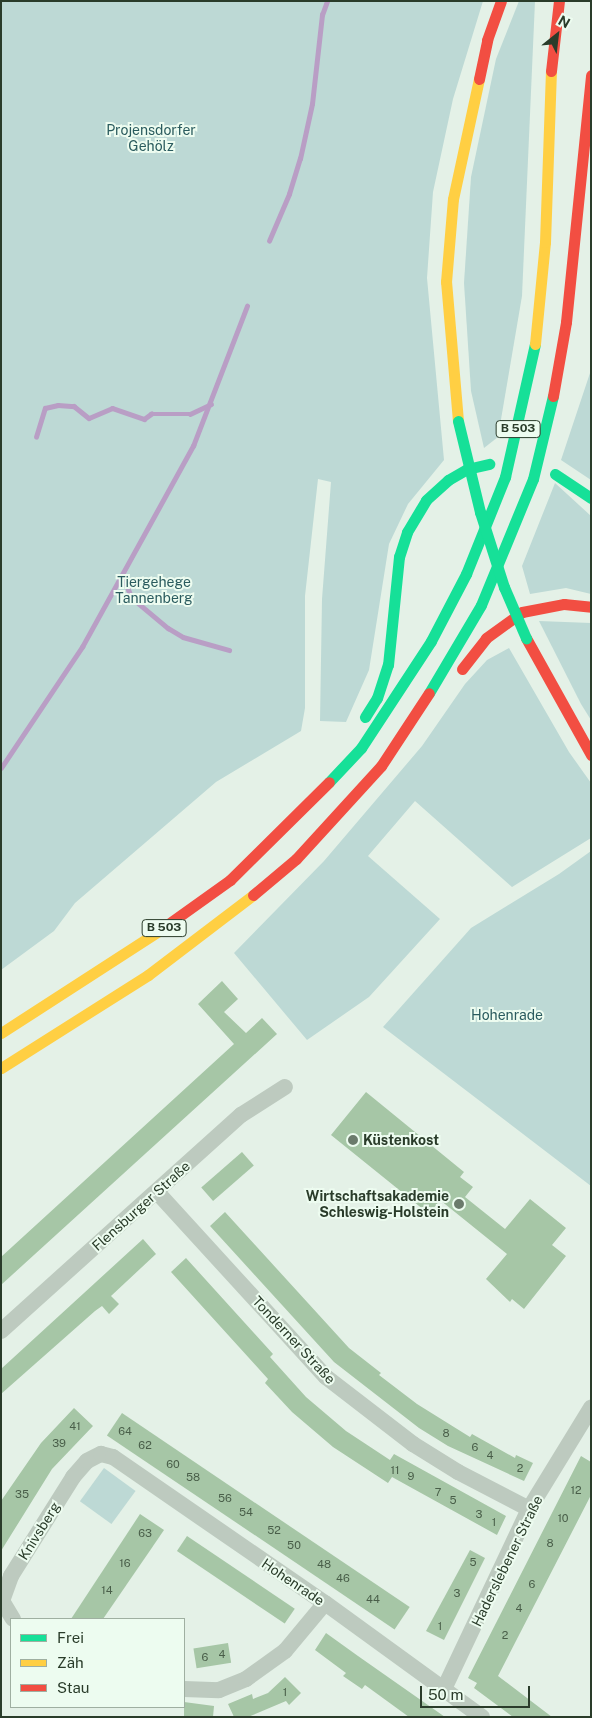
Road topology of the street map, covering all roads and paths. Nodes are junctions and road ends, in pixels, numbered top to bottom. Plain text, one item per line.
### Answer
1 (501, 1) edge
2 (559, 1) edge
3 (591, 75) edge
4 (582, 162) junction
5 (588, 235) dead end
6 (488, 464) dead end
7 (555, 474) dead end
8 (591, 498) edge
9 (591, 607) edge
10 (414, 719) junction
11 (591, 755) edge
12 (311, 803) junction
13 (1, 1033) edge
14 (1, 1068) edge
15 (285, 1087) dead end
16 (158, 1192) junction
17 (1, 1331) edge
18 (591, 1408) edge
19 (101, 1454) joint
20 (530, 1509) junction
21 (325, 1603) junction
22 (12, 1618) edge
23 (185, 1689) edge
24 (443, 1691) junction
25 (476, 1715) edge

1 - 11 highway, bridge
2 - 12 highway, B 503
3 - 4 highway, B 503
4 - 5 highway, B 503
4 - 10 highway, B 503
6 - 12 highway, B 503
7 - 8 highway
9 - 10 highway
10 - 14 highway, B 503
12 - 13 highway, B 503
15 - 16 street, Flensburger Straße
16 - 17 street, Flensburger Straße
16 - 20 street, Tonderner Straße
18 - 20 street, Haderslebener Straße
19 - 21 street, Hohenrade
19 - 22 street, Knivsberg
20 - 24 street, Haderslebener Straße
21 - 23 street
21 - 24 street, Hohenrade
24 - 25 street, Hohenrade

